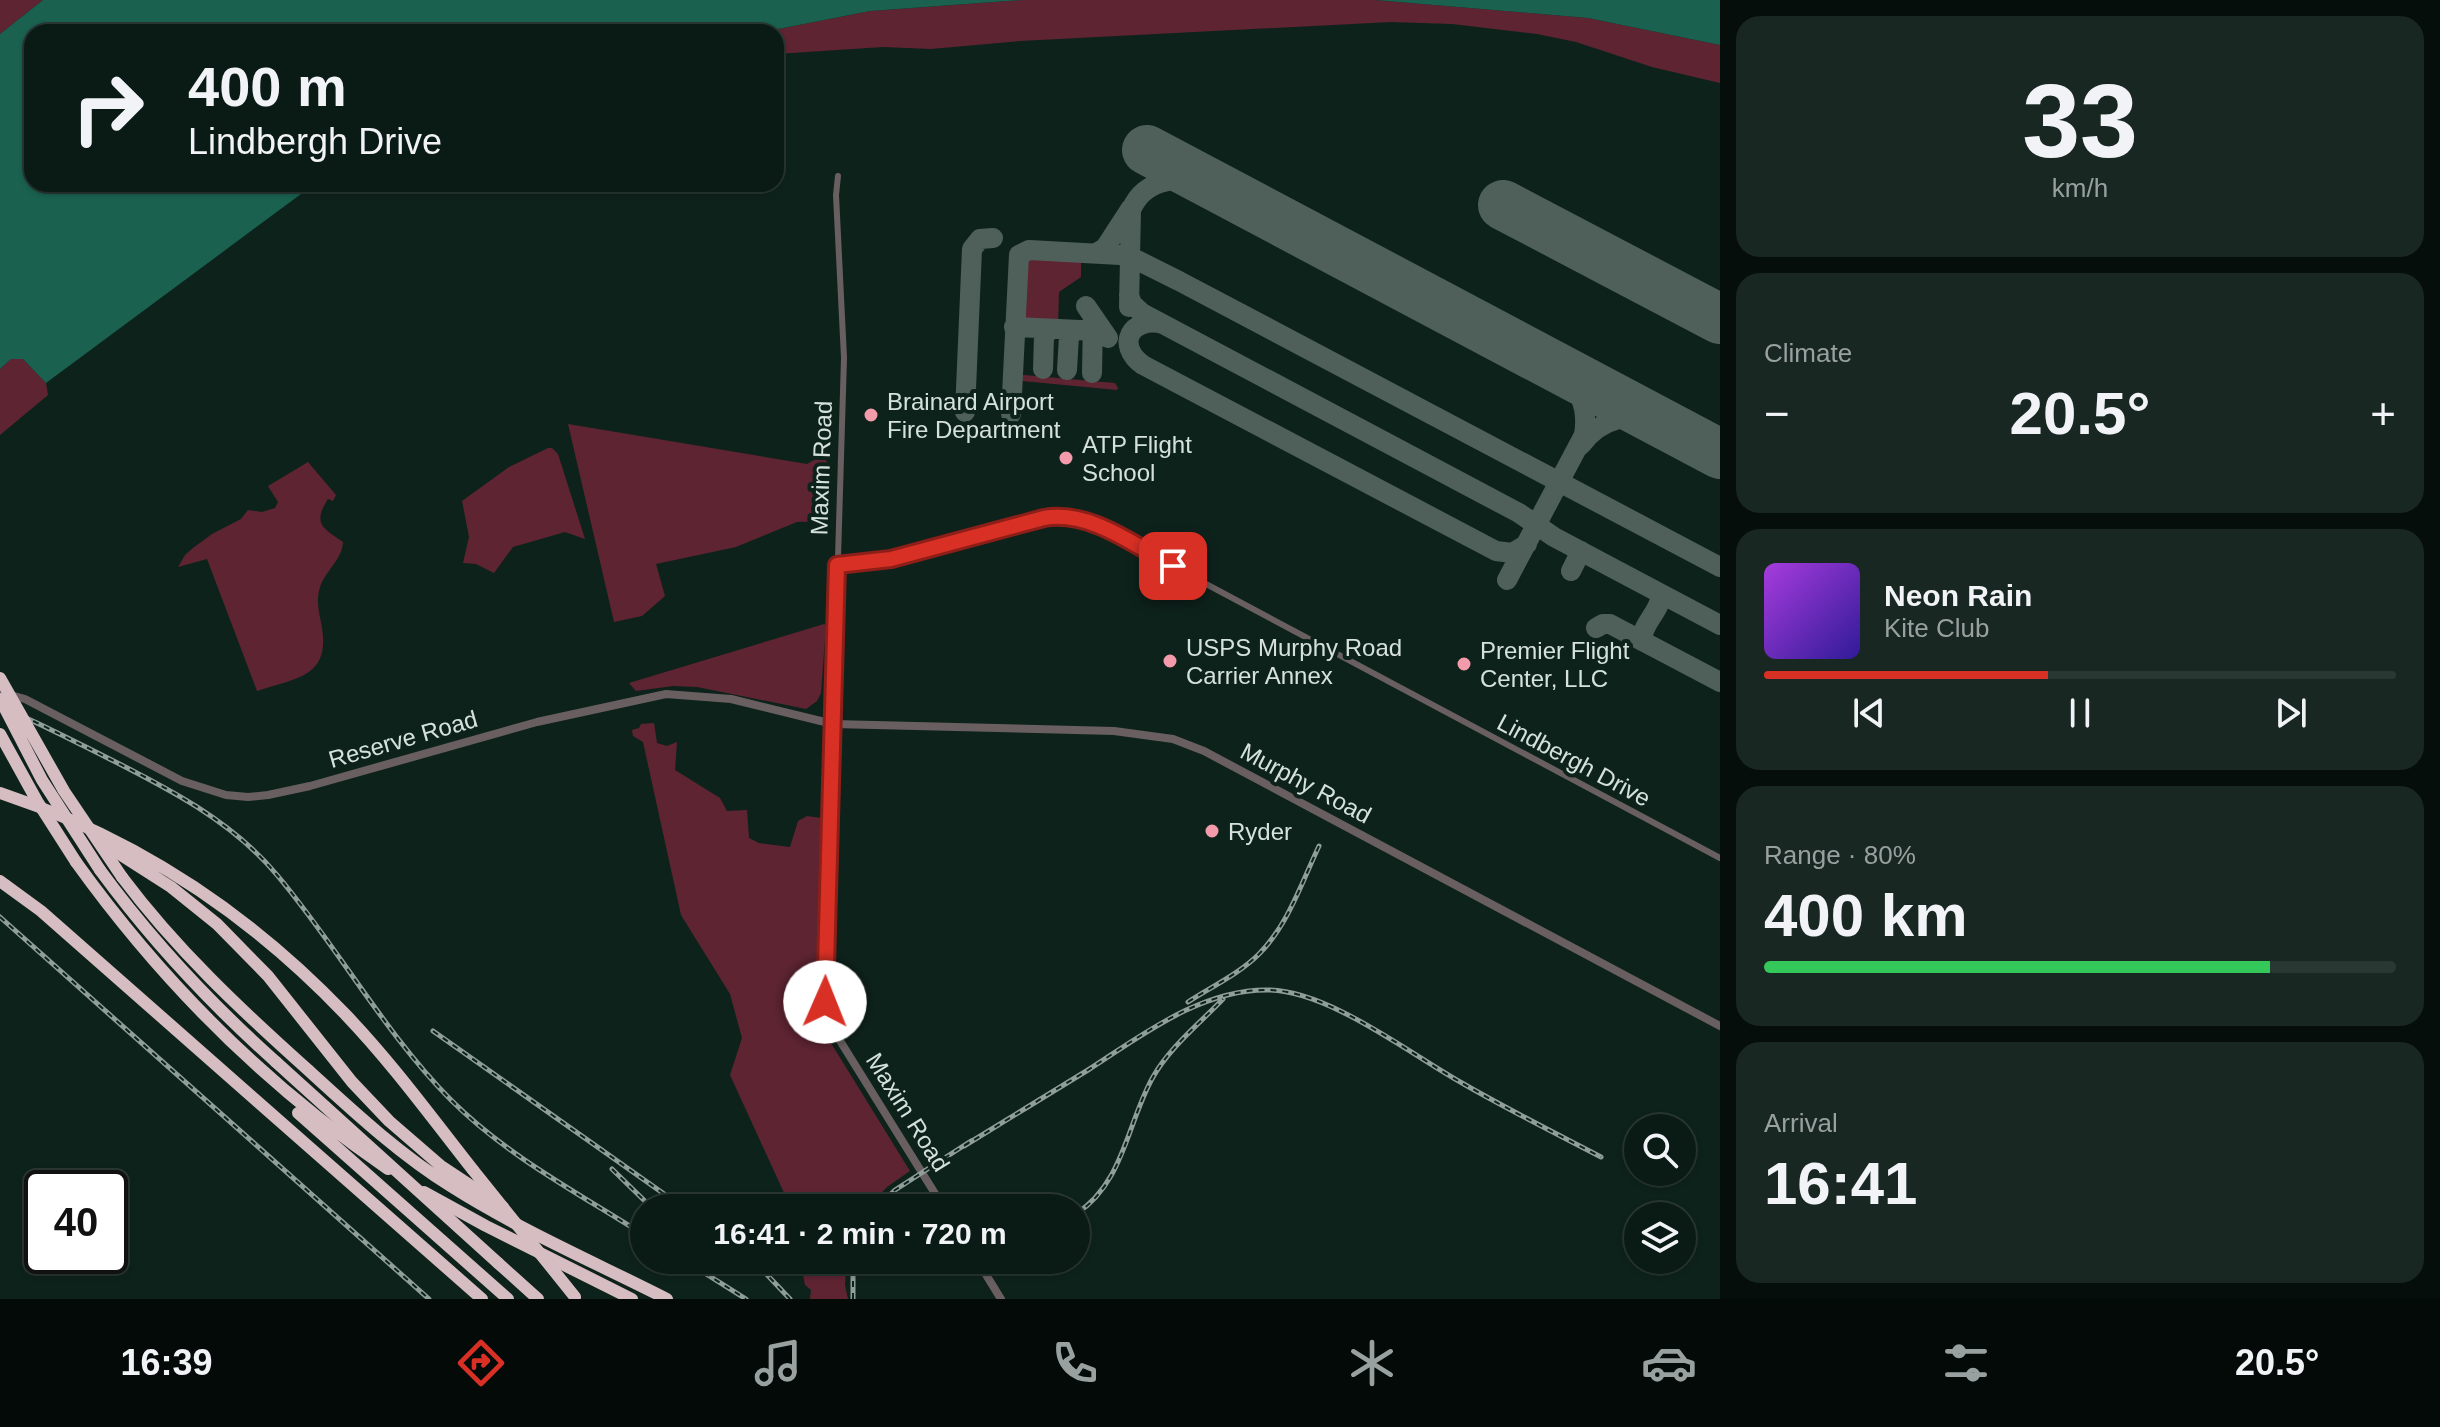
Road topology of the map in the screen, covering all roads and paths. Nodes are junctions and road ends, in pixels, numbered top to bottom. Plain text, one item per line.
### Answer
1 (838, 176) dead end
2 (837, 565) junction
3 (0, 678) edge
4 (0, 692) edge
5 (0, 699) edge
6 (833, 724) junction
7 (0, 734) edge
8 (0, 793) edge
9 (82, 825) junction
10 (1720, 858) edge
11 (0, 881) edge
12 (155, 965) junction
13 (1720, 1026) edge
14 (935, 1194) edge
15 (590, 1260) junction
16 (986, 1274) edge
17 (576, 1298) edge
18 (482, 1299) edge
19 (508, 1299) edge
20 (538, 1299) edge
21 (632, 1299) edge
22 (667, 1299) edge
23 (1001, 1299) edge

1 - 2 street, Maxim Road
2 - 6 street, Maxim Road
2 - 10 street, Lindbergh Drive
3 - 15 highway, bridge
4 - 6 street, Reserve Road
5 - 20 highway, bridge
6 - 13 street, Murphy Road
6 - 14 street, Maxim Road
7 - 12 highway, bridge
8 - 9 highway, bridge
9 - 15 highway, bridge
9 - 17 highway, bridge
11 - 18 highway
12 - 19 highway
12 - 21 highway
15 - 22 highway
16 - 23 street

